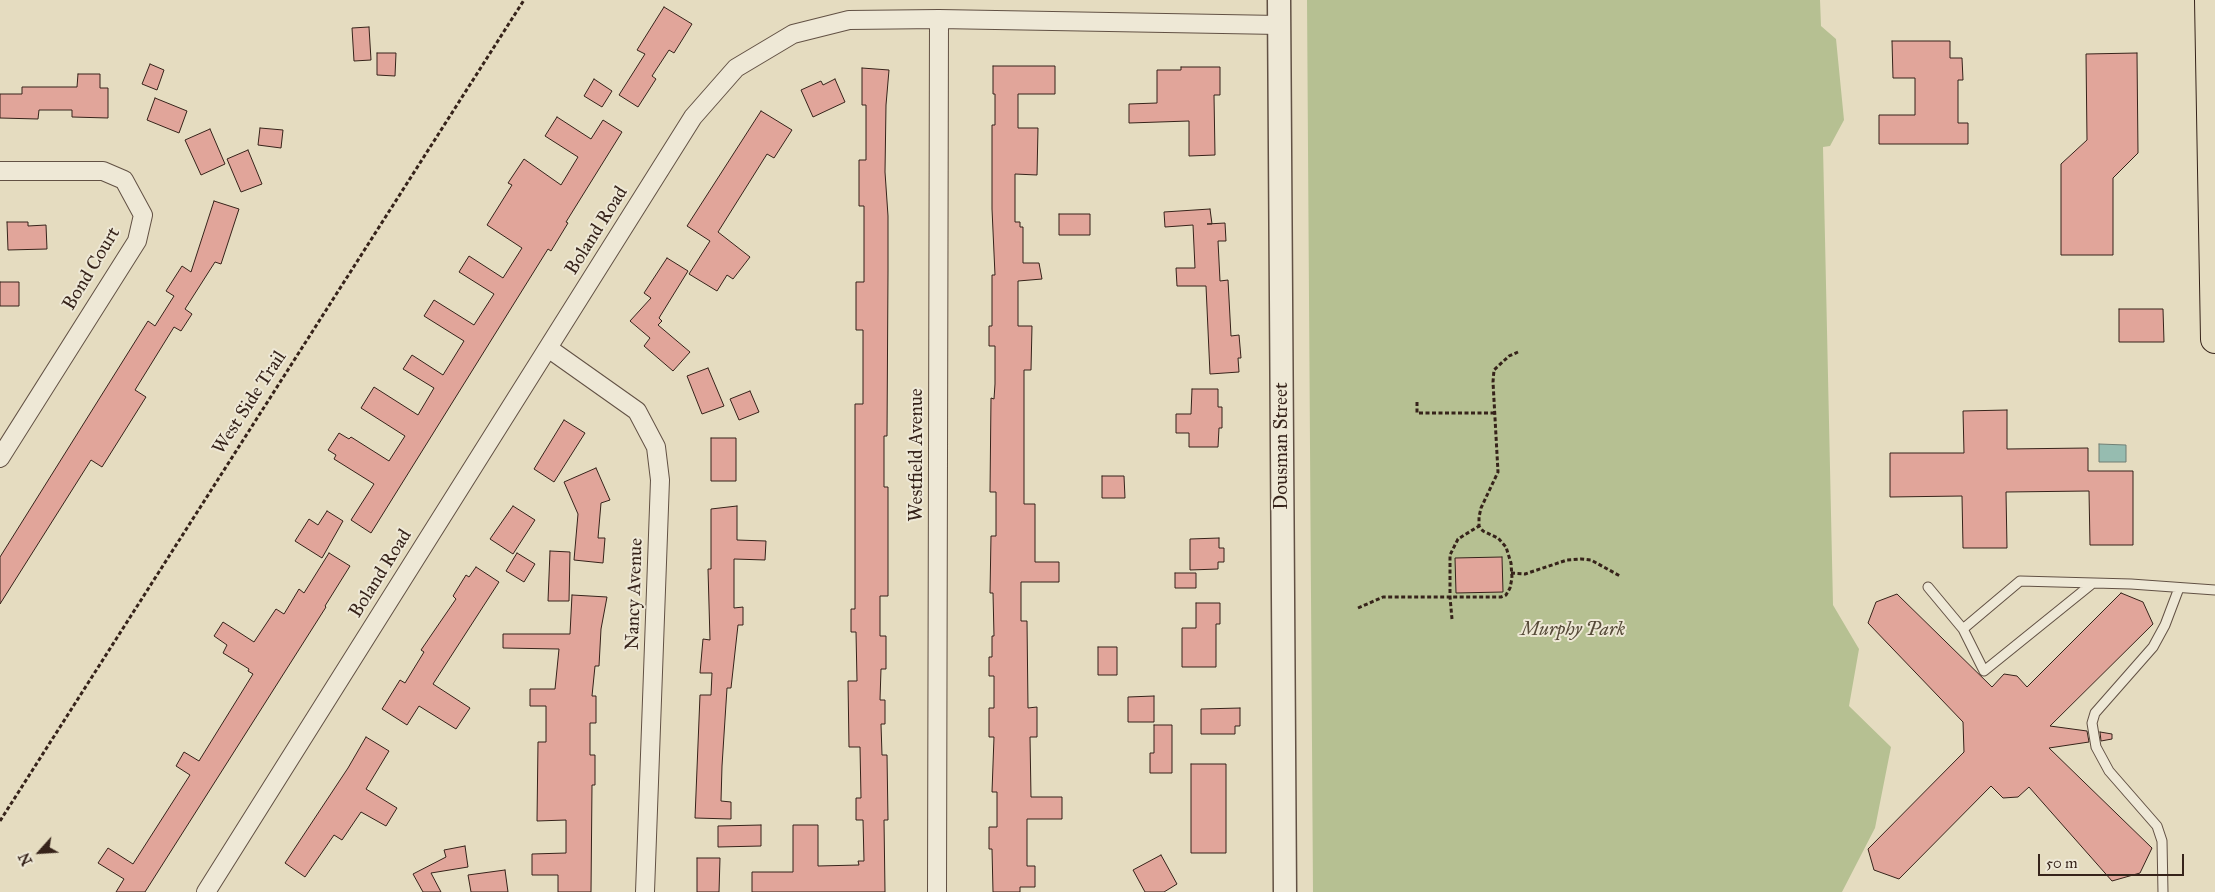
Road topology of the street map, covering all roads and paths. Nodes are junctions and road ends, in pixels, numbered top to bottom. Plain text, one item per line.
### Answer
1 (524, 0) edge
2 (1279, 0) edge
3 (2209, 0) edge
4 (939, 19) junction
5 (1279, 24) junction
6 (0, 171) edge
7 (2214, 214) edge
8 (2215, 338) edge
9 (548, 348) junction
10 (1518, 352) dead end
11 (1417, 402) dead end
12 (1495, 414) junction
13 (0, 458) edge
14 (1479, 526) junction
15 (1511, 573) junction
16 (1620, 576) dead end
17 (2093, 583) junction
18 (1928, 587) dead end
19 (2179, 588) junction
20 (2215, 590) edge
21 (1450, 597) junction
22 (1358, 608) dead end
23 (1452, 619) dead end
24 (1963, 630) junction
25 (0, 821) edge
26 (206, 892) edge
27 (645, 892) edge
28 (937, 892) edge
29 (1285, 892) edge
30 (2163, 892) edge

1 - 25 path, West Side Trail
2 - 5 street, Dousman Street
3 - 7 main road
4 - 5 street, Boland Road
4 - 9 street, Boland Road
4 - 28 street, Westfield Avenue
5 - 29 street, Dousman Street
6 - 13 street, Bond Court
7 - 8 main road
9 - 26 street, Boland Road
9 - 27 street, Nancy Avenue
10 - 12 path
11 - 12 path
12 - 14 path
14 - 15 path
14 - 21 path
15 - 16 path
15 - 21 path
17 - 19 lane
17 - 24 lane
17 - 24 lane
18 - 24 lane
19 - 20 lane
19 - 30 lane
21 - 22 path
21 - 23 path

